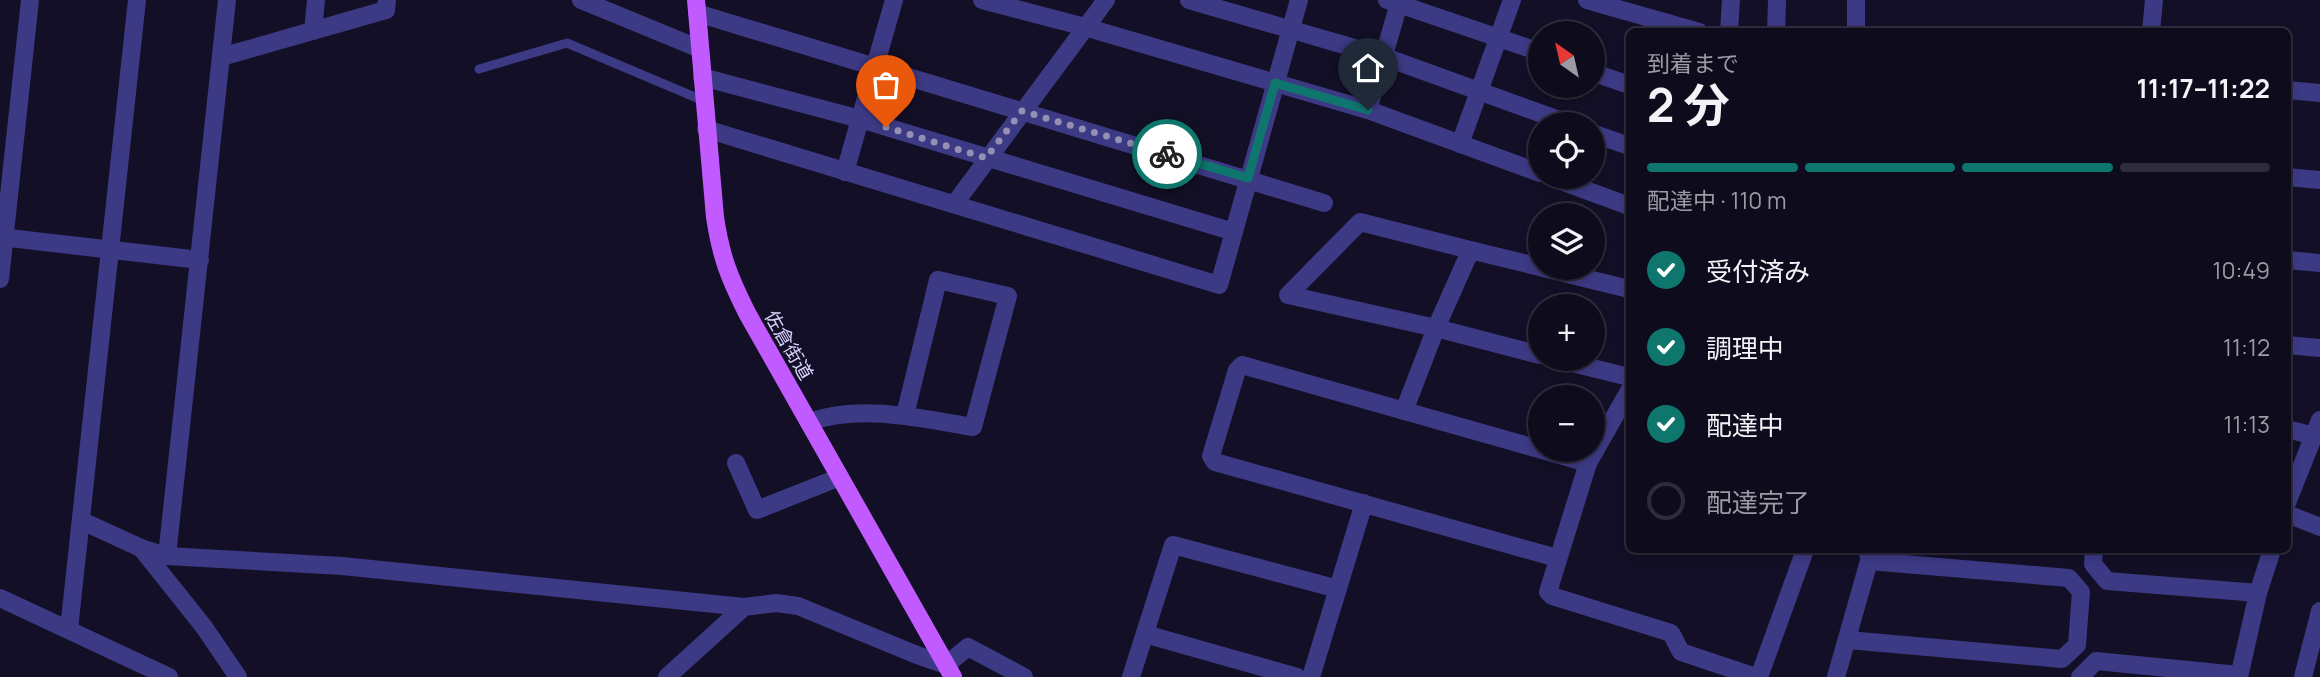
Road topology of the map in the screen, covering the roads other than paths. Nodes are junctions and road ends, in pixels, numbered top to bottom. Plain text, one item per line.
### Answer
1 (30, 0) edge
2 (137, 0) edge
3 (228, 0) edge
4 (317, 0) edge
5 (387, 0) edge
6 (581, 0) edge
7 (894, 0) edge
8 (982, 0) edge
9 (1106, 0) edge
10 (1189, 0) edge
11 (1300, 0) edge
12 (1511, 0) edge
13 (1587, 0) edge
14 (1731, 0) edge
15 (1777, 0) edge
16 (1856, 0) edge
17 (2154, 0) edge
18 (1395, 1) edge
19 (696, 7) edge
20 (1085, 27) junction
21 (1685, 28) edge
22 (1729, 28) edge
23 (1776, 28) edge
24 (1856, 28) edge
25 (2151, 28) edge
26 (1292, 30) junction
27 (313, 31) junction
28 (1499, 37) junction
29 (1528, 48) edge
30 (700, 49) junction
31 (1382, 56) junction
32 (221, 57) junction
33 (876, 66) junction
34 (479, 69) dead end
35 (702, 77) junction
36 (1605, 77) edge
37 (1275, 83) junction
38 (1626, 84) edge
39 (2291, 90) edge
40 (1480, 91) junction
41 (2320, 93) edge
42 (704, 101) junction
43 (1368, 110) junction
44 (1022, 111) junction
45 (1537, 112) edge
46 (860, 120) junction
47 (706, 129) junction
48 (1605, 137) edge
49 (1460, 144) junction
50 (1626, 145) edge
51 (986, 158) junction
52 (1528, 169) edge
53 (845, 172) junction
54 (2291, 177) edge
55 (1248, 178) junction
56 (2320, 180) edge
57 (1583, 189) edge
58 (955, 203) junction
59 (1324, 203) dead end
60 (1626, 205) edge
61 (1234, 232) junction
62 (2, 237) edge
63 (110, 250) junction
64 (1474, 251) junction
65 (200, 260) junction
66 (2291, 260) edge
67 (2320, 263) edge
68 (1528, 264) edge
69 (0, 279) edge
70 (1593, 280) edge
71 (1626, 288) edge
72 (1436, 328) junction
73 (2291, 345) edge
74 (2320, 348) edge
75 (1528, 352) edge
76 (1605, 371) edge
77 (1626, 376) edge
78 (1626, 396) edge
79 (1404, 411) junction
80 (905, 415) junction
81 (809, 422) junction
82 (2317, 428) edge
83 (2291, 429) edge
84 (736, 463) dead end
85 (1588, 463) junction
86 (840, 477) junction
87 (2291, 493) edge
88 (1364, 503) junction
89 (2291, 516) edge
90 (82, 520) junction
91 (2320, 527) edge
92 (141, 548) junction
93 (1804, 553) edge
94 (2094, 553) edge
95 (2271, 553) edge
96 (1868, 555) edge
97 (167, 556) junction
98 (1557, 558) junction
99 (1338, 589) junction
100 (2258, 593) junction
101 (0, 597) edge
102 (744, 607) junction
103 (2320, 611) edge
104 (69, 629) junction
105 (1144, 634) junction
106 (1847, 640) junction
107 (949, 671) edge
108 (2239, 676) edge
109 (169, 677) edge
110 (238, 677) edge
111 (667, 677) edge
112 (1024, 677) edge
113 (1131, 677) edge
114 (1297, 677) edge
115 (1311, 677) edge
116 (1757, 677) edge
117 (1836, 677) edge
118 (2080, 677) edge
119 (2302, 677) edge

1 - 62 street
2 - 63 street
3 - 32 street
4 - 27 street
5 - 27 street
6 - 30 street
7 - 33 street
8 - 20 street
9 - 20 street
10 - 26 street
11 - 26 street
12 - 28 street
13 - 21 street
14 - 22 street
15 - 23 street
16 - 24 street
17 - 25 street
18 - 28 street
18 - 31 street
19 - 30 main road, 佐倉街道
19 - 33 street
20 - 37 street
20 - 44 street
26 - 31 street
26 - 37 street
27 - 32 street
28 - 29 street
28 - 40 street
30 - 35 main road, 佐倉街道
31 - 40 street
31 - 43 street
32 - 65 street
33 - 44 street
33 - 46 street
34 - 42 lane
35 - 42 main road, 佐倉街道
35 - 46 street
36 - 38 street
37 - 43 street
37 - 55 street
39 - 41 street
40 - 45 street
40 - 49 street
42 - 47 main road, 佐倉街道
43 - 49 street
44 - 51 street
44 - 55 street
46 - 51 street
46 - 53 street
47 - 53 street
47 - 81 main road, 佐倉街道
48 - 50 street
49 - 52 street
51 - 58 street
51 - 61 street
53 - 58 street
54 - 56 street
55 - 59 street
55 - 61 street
57 - 60 street
58 - 61 street
62 - 63 street
62 - 69 street
63 - 65 street
63 - 90 street
64 - 68 street
64 - 72 street
64 - 72 street
65 - 97 street
66 - 67 street
70 - 71 street
72 - 75 street
72 - 79 street
73 - 74 street
76 - 77 street
78 - 85 street
79 - 85 street
79 - 88 street
80 - 80 street
80 - 81 street
81 - 86 main road, 佐倉街道
82 - 83 street
82 - 87 street
84 - 86 street
85 - 98 street
86 - 107 main road, 佐倉街道
88 - 98 street
88 - 99 street
89 - 91 street
90 - 92 street
90 - 104 street
92 - 97 street
92 - 110 street
93 - 116 street
94 - 100 street
95 - 100 street
96 - 106 street
96 - 106 street
97 - 102 street
98 - 116 street
99 - 105 street
99 - 115 street
100 - 108 street
101 - 104 street
102 - 107 street
102 - 111 street
103 - 119 street
104 - 109 street
105 - 113 street
105 - 114 street
106 - 117 street
107 - 112 street
108 - 118 street

